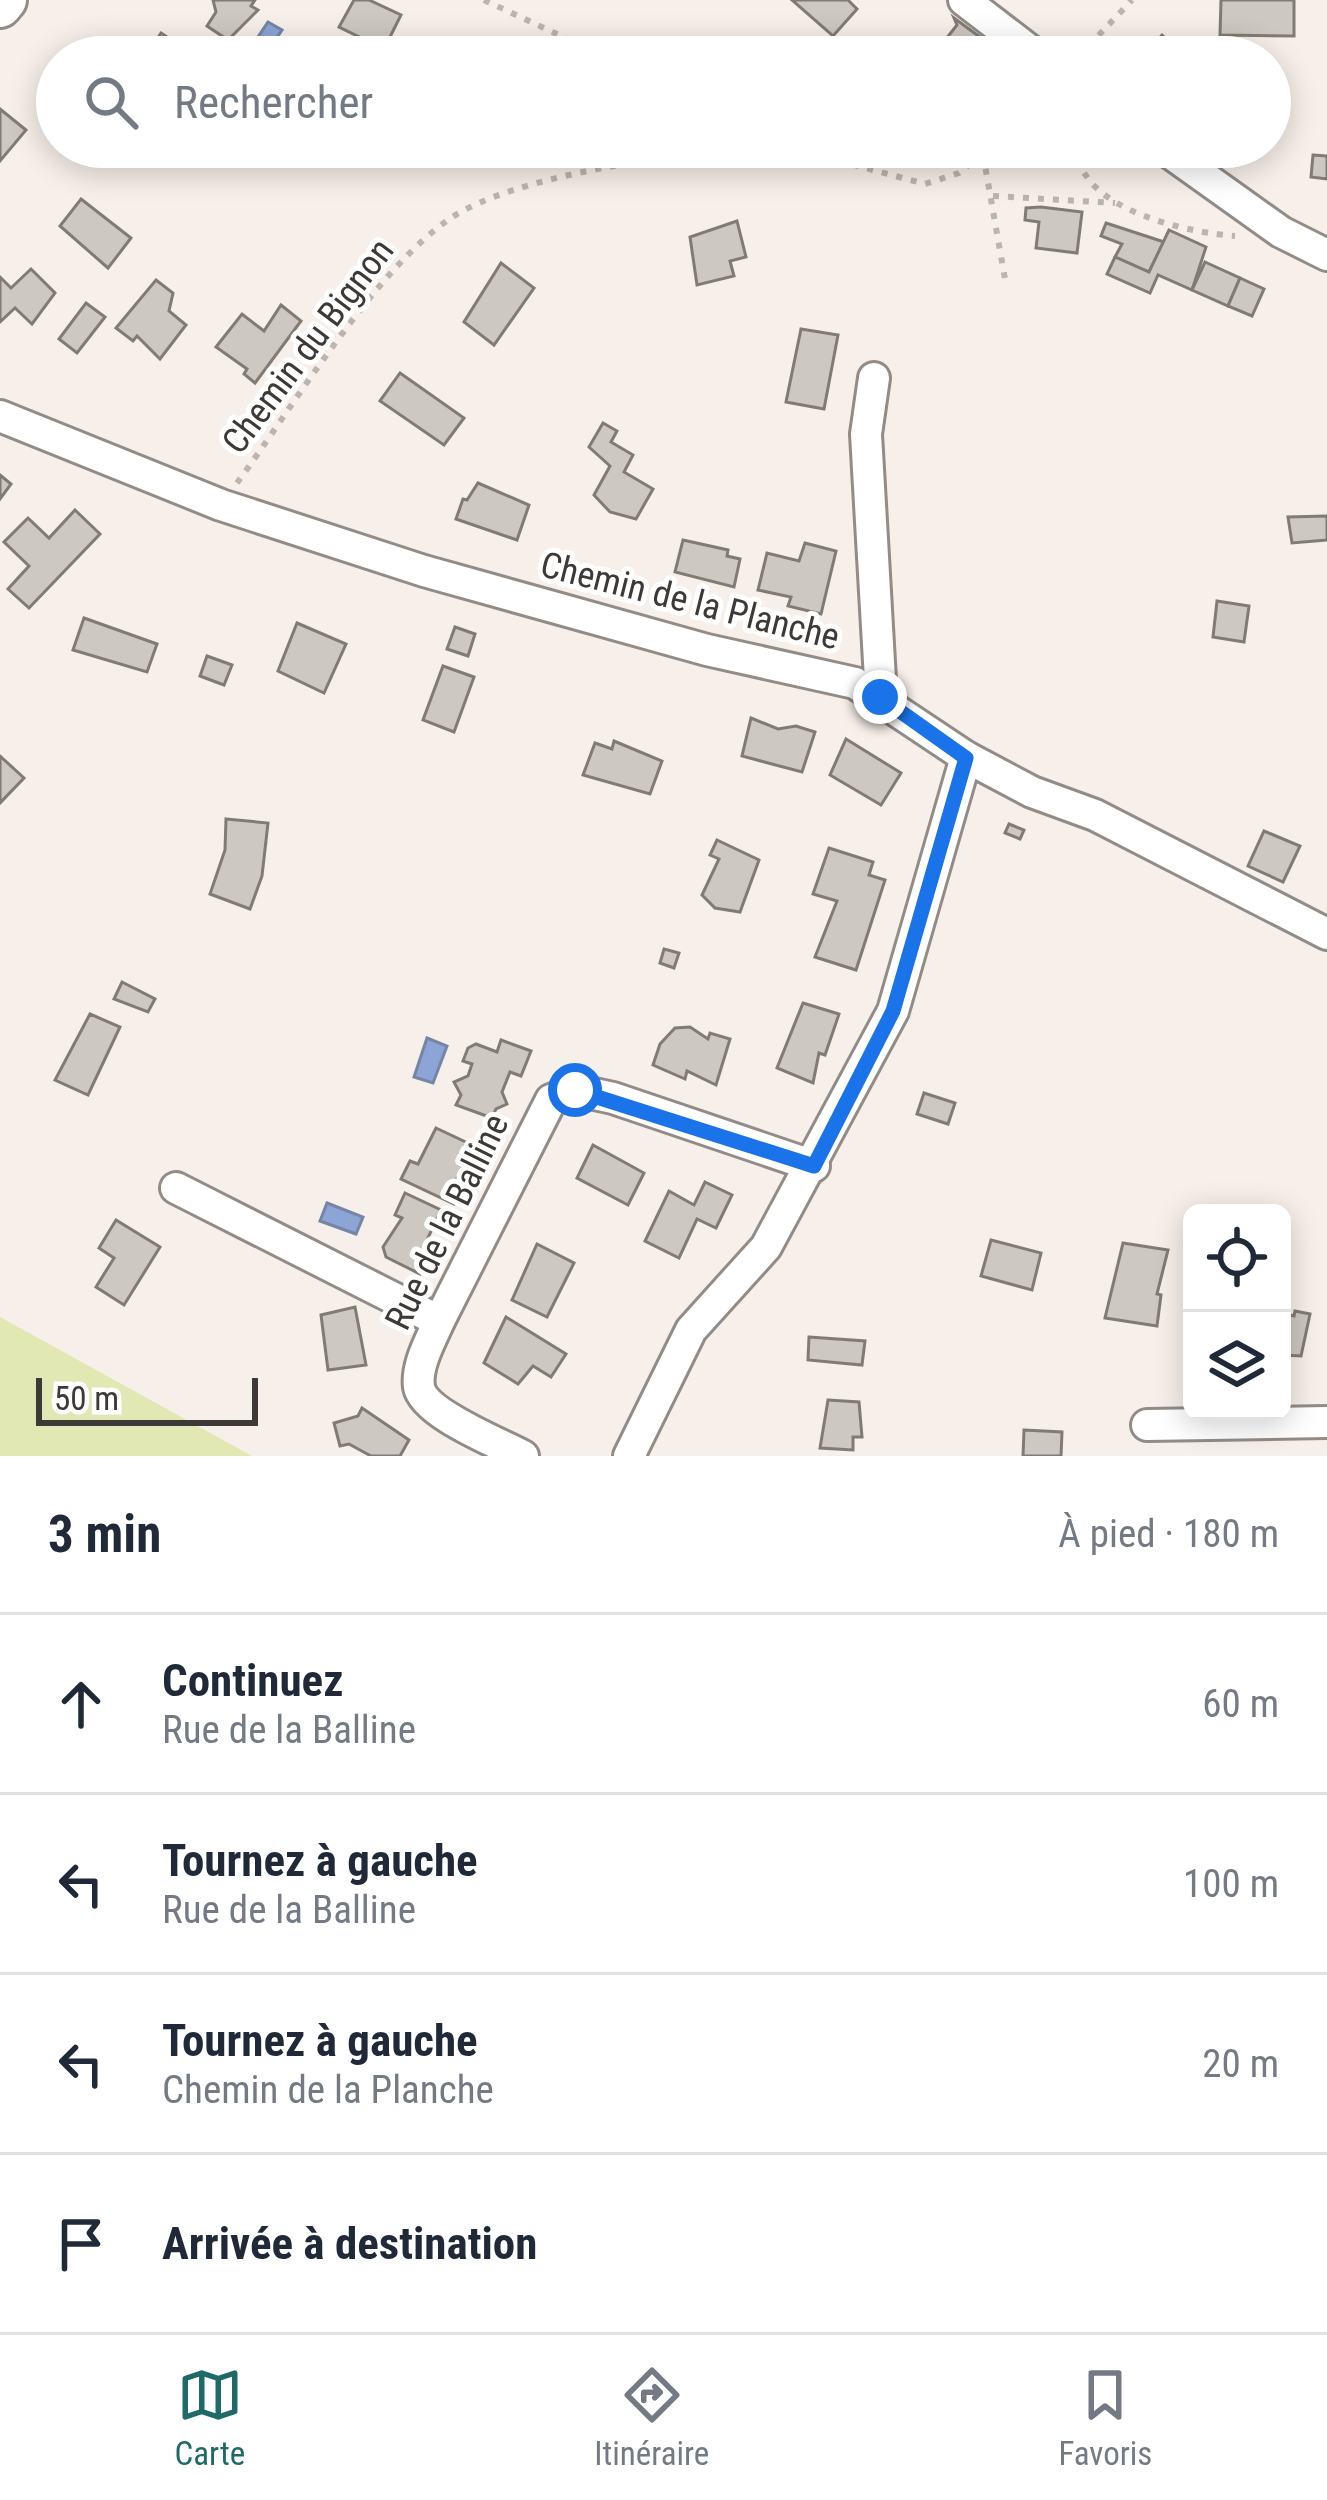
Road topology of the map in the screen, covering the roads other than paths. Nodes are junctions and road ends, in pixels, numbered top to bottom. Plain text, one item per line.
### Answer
1 (964, 0) edge
2 (1011, 36) edge
3 (1191, 168) edge
4 (1327, 255) edge
5 (874, 377) dead end
6 (0, 416) edge
7 (880, 697) junction
8 (966, 758) junction
9 (1327, 934) edge
10 (814, 1166) junction
11 (176, 1188) dead end
12 (439, 1322) junction
13 (1327, 1422) edge
14 (1147, 1425) dead end
15 (523, 1456) edge
16 (629, 1456) edge

1 - 2 street
3 - 4 street
5 - 7 street
6 - 7 street, Chemin de la Planche
7 - 8 street, Chemin de la Planche
8 - 9 street, Chemin de la Planche
8 - 10 street
10 - 12 street, Rue de la Balline
10 - 16 street
11 - 12 street
12 - 15 street, Rue de la Balline
13 - 14 street

